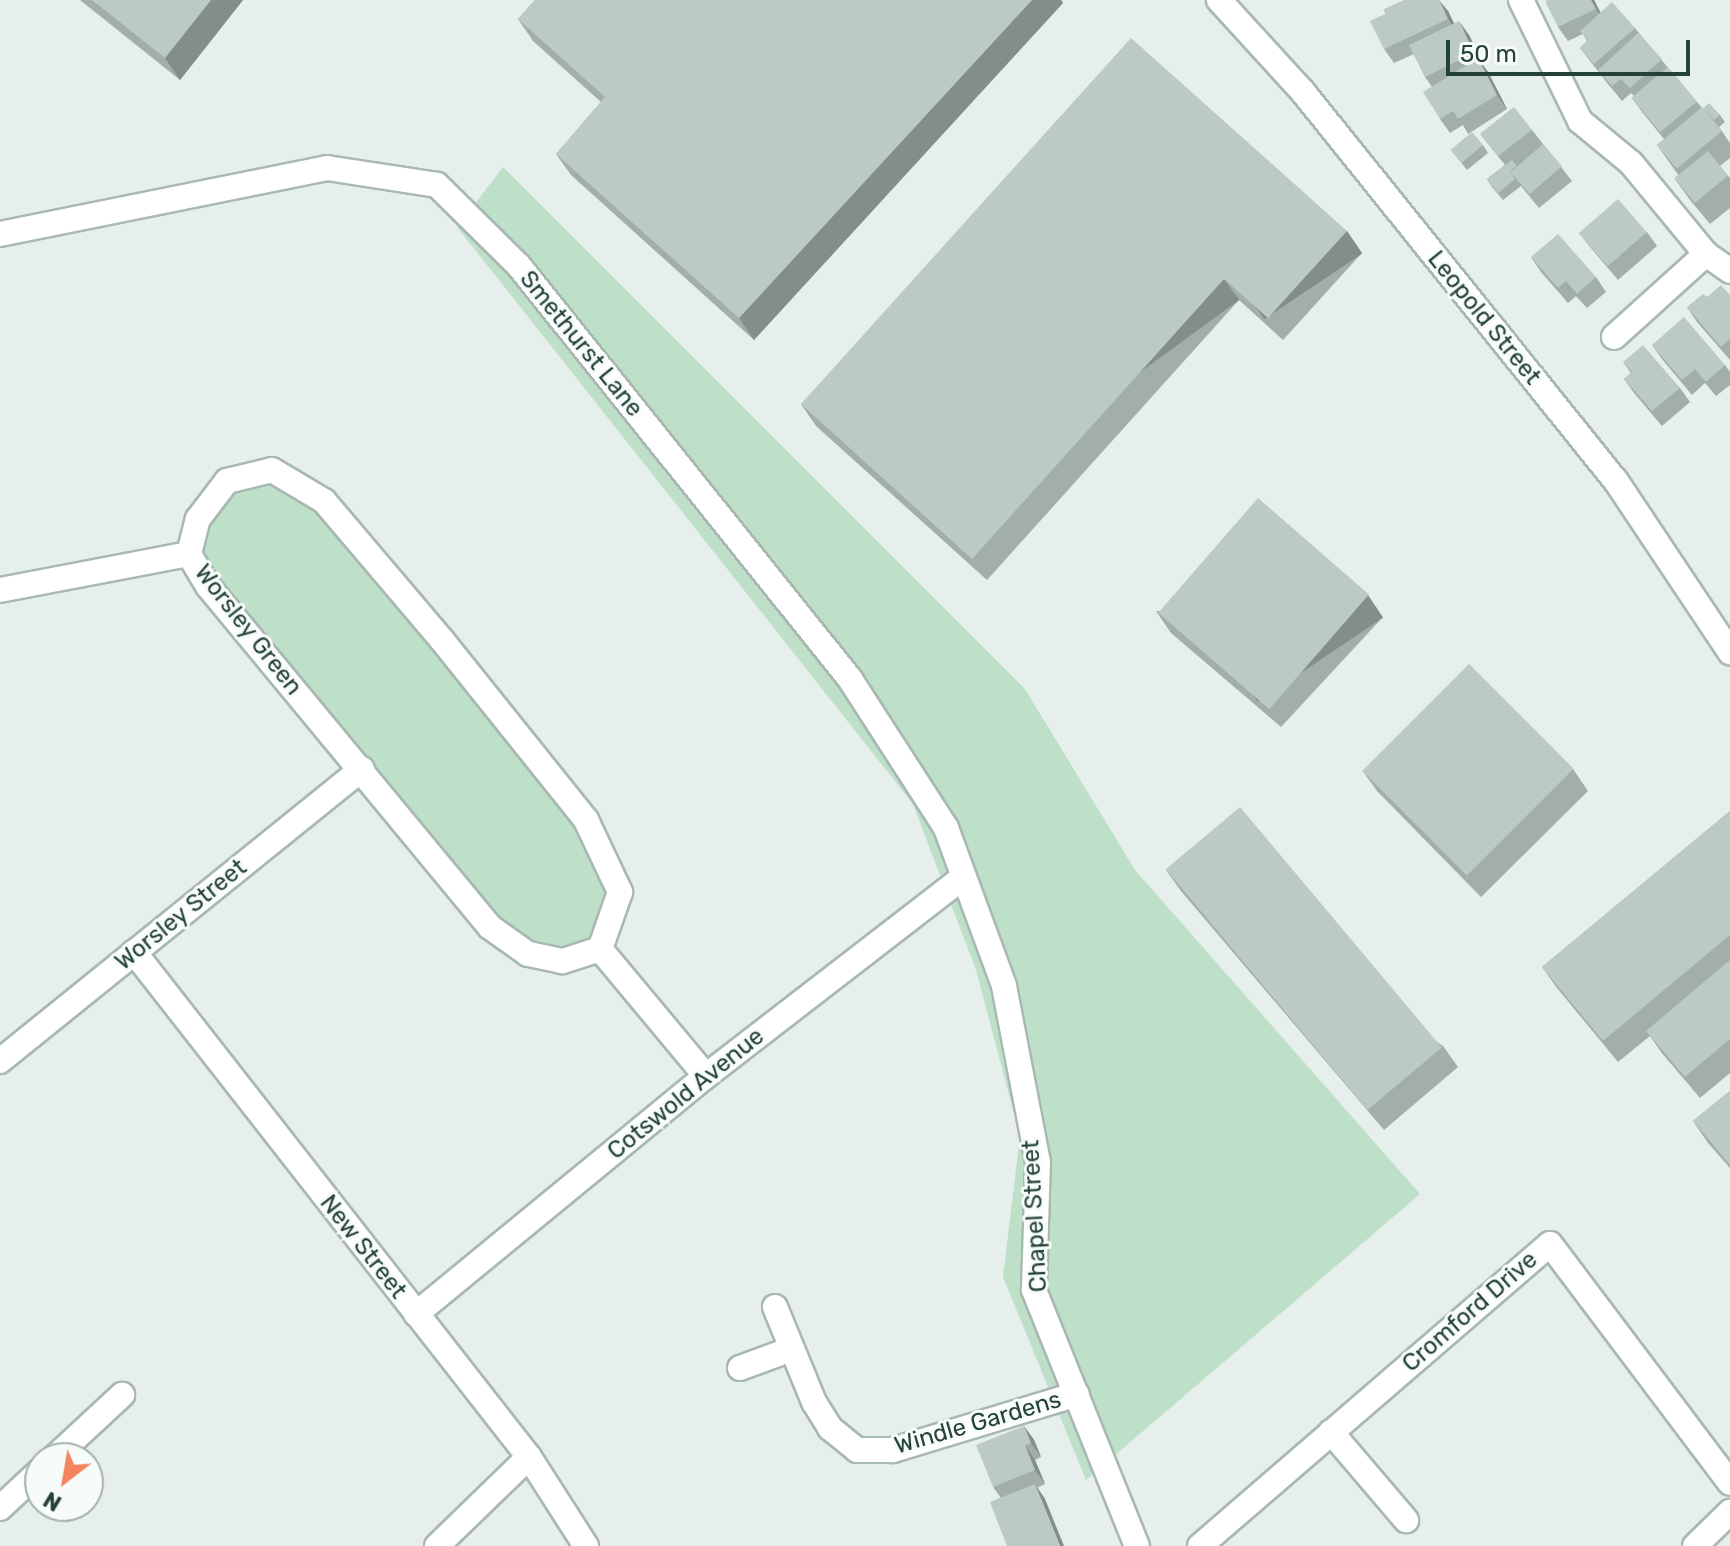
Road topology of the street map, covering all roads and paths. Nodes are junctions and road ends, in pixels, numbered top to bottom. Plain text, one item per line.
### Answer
1 (1219, 0) edge
2 (1521, 0) edge
3 (0, 234) edge
4 (1706, 254) junction
5 (1730, 271) edge
6 (1614, 337) dead end
7 (189, 554) junction
8 (0, 590) edge
9 (1730, 652) edge
10 (362, 769) junction
11 (961, 879) junction
12 (600, 949) junction
13 (134, 952) junction
14 (0, 1061) edge
15 (706, 1076) junction
16 (775, 1307) dead end
17 (416, 1314) junction
18 (792, 1349) junction
19 (740, 1368) dead end
20 (1077, 1394) junction
21 (122, 1395) dead end
22 (1331, 1432) junction
23 (71, 1442) edge
24 (529, 1457) junction
25 (1730, 1483) edge
26 (24, 1486) edge
27 (0, 1508) edge
28 (1730, 1512) edge
29 (1406, 1520) dead end
30 (437, 1546) edge
31 (586, 1546) edge
32 (1137, 1546) edge
33 (1200, 1546) edge
34 (1695, 1546) edge

1 - 9 street, Leopold Street
2 - 4 street
3 - 11 street, Smethurst Lane
4 - 5 street
4 - 6 street
7 - 8 street
7 - 10 street, Worsley Green
7 - 12 street, Worsley Green
10 - 12 street, Worsley Green
10 - 13 street, Worsley Street
11 - 15 street, Cotswold Avenue
11 - 20 street, Chapel Street
12 - 15 street
13 - 14 street, Worsley Street
13 - 17 street, New Street
15 - 17 street, Cotswold Avenue
16 - 18 street, Windle Gardens
17 - 24 street, New Street
18 - 19 street
18 - 20 street, Windle Gardens
20 - 32 street, Chapel Street
21 - 23 street
22 - 25 street, Cromford Drive
22 - 29 street
22 - 33 street, Cromford Drive
24 - 30 street
24 - 31 street, New Street
26 - 27 street
28 - 34 street

